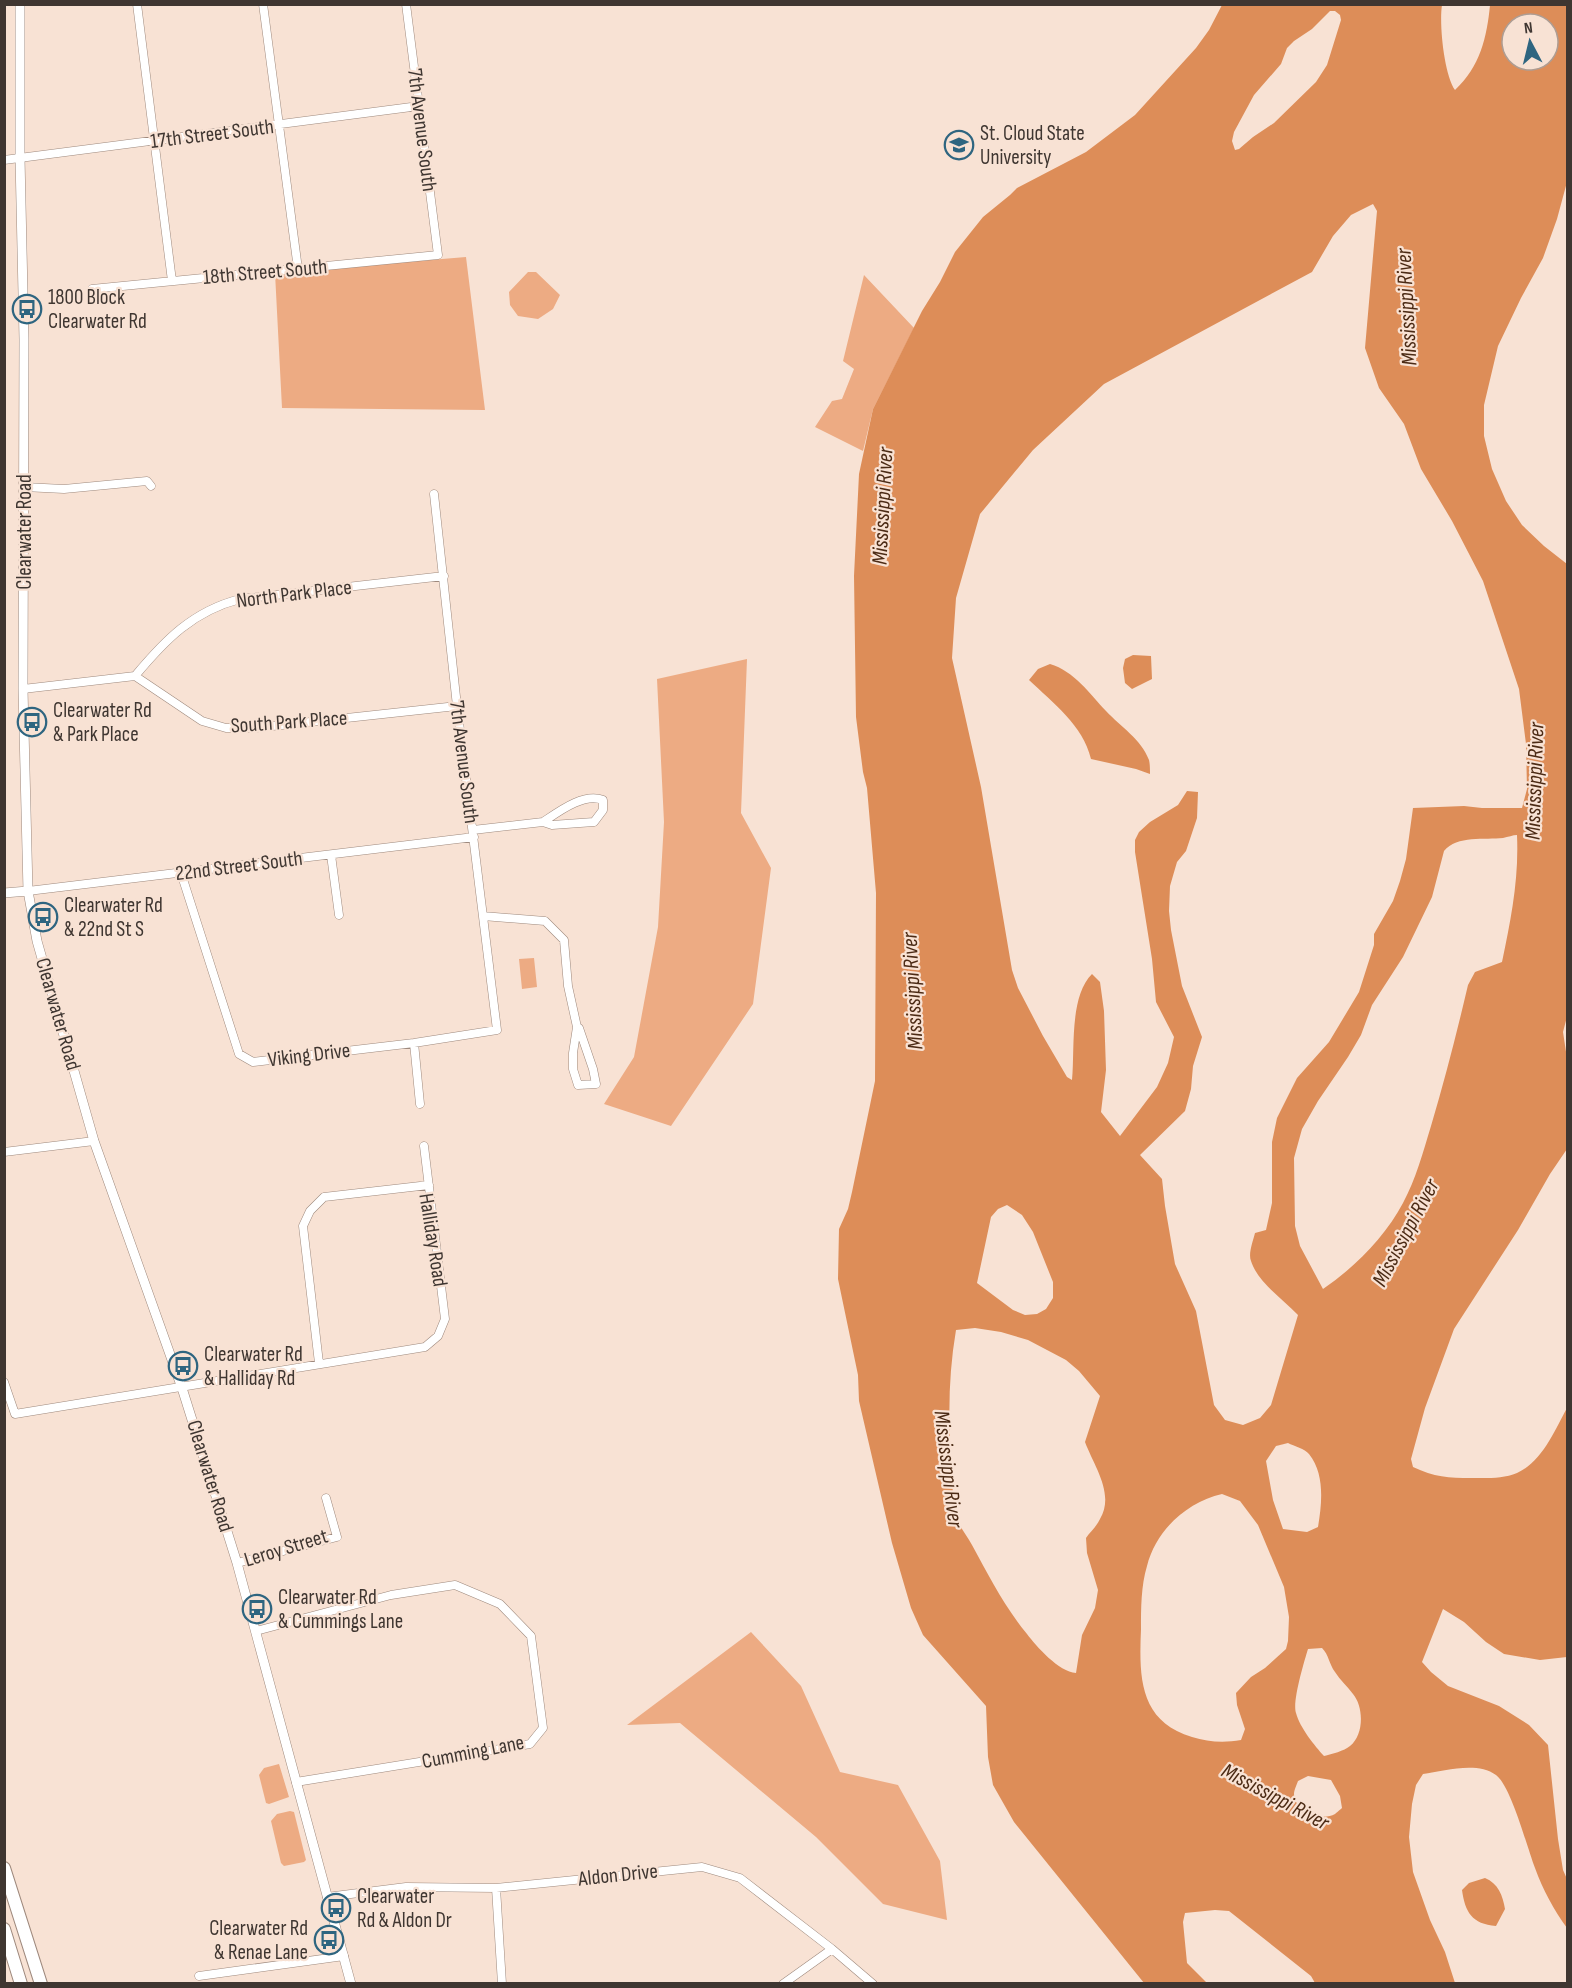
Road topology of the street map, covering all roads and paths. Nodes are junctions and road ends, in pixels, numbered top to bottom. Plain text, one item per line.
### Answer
1 (20, 4) edge
2 (137, 4) edge
3 (263, 4) edge
4 (406, 4) edge
5 (419, 106) junction
6 (280, 125) junction
7 (155, 141) junction
8 (20, 158) junction
9 (4, 160) edge
10 (438, 255) joint
11 (298, 269) junction
12 (172, 281) junction
13 (92, 289) dead end
14 (151, 486) dead end
15 (24, 487) junction
16 (434, 494) dead end
17 (444, 576) junction
18 (135, 676) junction
19 (23, 689) junction
20 (457, 706) junction
21 (543, 822) junction
22 (473, 833) junction
23 (331, 855) junction
24 (181, 873) junction
25 (28, 891) junction
26 (4, 894) edge
27 (339, 915) dead end
28 (483, 916) junction
29 (577, 1027) junction
30 (497, 1030) joint
31 (414, 1043) junction
32 (420, 1104) dead end
33 (94, 1141) junction
34 (424, 1146) dead end
35 (4, 1152) edge
36 (429, 1185) junction
37 (319, 1363) junction
38 (4, 1382) edge
39 (182, 1388) junction
40 (326, 1498) dead end
41 (237, 1563) junction
42 (256, 1631) junction
43 (296, 1782) junction
44 (4, 1868) edge
45 (496, 1888) junction
46 (327, 1897) junction
47 (4, 1929) edge
48 (832, 1948) junction
49 (344, 1956) junction
50 (199, 1976) dead end
51 (21, 1983) edge
52 (40, 1983) edge
53 (351, 1983) edge
54 (502, 1983) edge
55 (783, 1983) edge
56 (873, 1983) edge

1 - 8 street, Clearwater Road
2 - 7 street
3 - 6 street
4 - 5 street, 7th Avenue South
5 - 6 street, 17th Street South
5 - 10 street, 7th Avenue South
6 - 7 street, 17th Street South
6 - 11 street
7 - 8 street, 17th Street South
7 - 12 street
8 - 9 street, 17th Street South
8 - 15 street, Clearwater Road
10 - 11 street, 18th Street South
11 - 12 street, 18th Street South
12 - 13 street, 18th Street South
14 - 15 street
15 - 19 street, Clearwater Road
16 - 17 street, 7th Avenue South
17 - 18 street, North Park Place
17 - 20 street, 7th Avenue South
18 - 19 street
18 - 20 street, South Park Place
19 - 25 street, Clearwater Road
20 - 22 street, 7th Avenue South
21 - 21 street, 22nd Street South
21 - 22 street, 22nd Street South
22 - 23 street, 22nd Street South
22 - 28 street, 7th Avenue South
23 - 24 street, 22nd Street South
23 - 27 street
24 - 25 street, 22nd Street South
24 - 31 street, Viking Drive
25 - 26 street, 22nd Street South
25 - 33 street, Clearwater Road
28 - 29 street
28 - 30 street, 7th Avenue South
29 - 29 street
30 - 31 street, Viking Drive
31 - 32 street
33 - 35 street
33 - 39 street, Clearwater Road
34 - 36 street
36 - 37 street, Halliday Road
36 - 37 street, Halliday Road
37 - 39 street, Halliday Road
38 - 39 street, Halliday Road
39 - 41 street, Clearwater Road
40 - 41 street, Leroy Street
41 - 42 street, Clearwater Road
42 - 43 street, Clearwater Road
42 - 43 street, Cumming Lane
43 - 46 street, Clearwater Road
44 - 52 main road
45 - 46 street, Aldon Drive
45 - 48 street, Aldon Drive
45 - 54 street
46 - 49 street, Clearwater Road
47 - 51 main road
48 - 55 street
48 - 56 street, Aldon Drive
49 - 50 street
49 - 53 street, Clearwater Road

